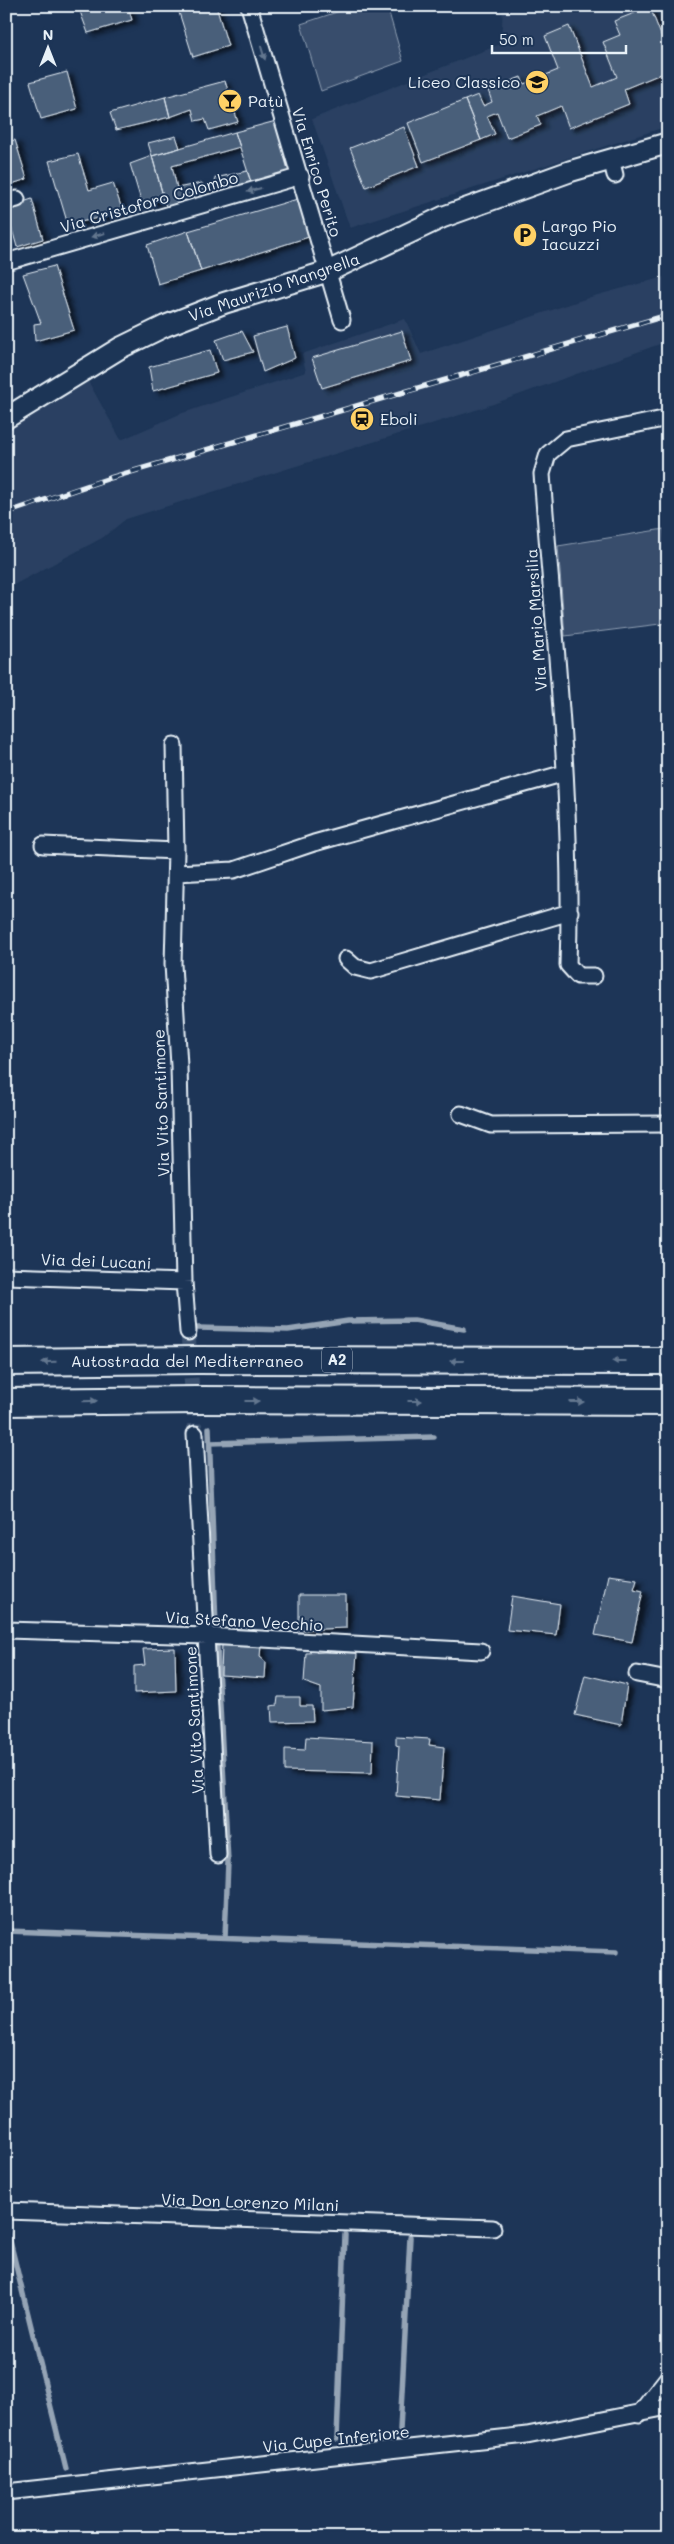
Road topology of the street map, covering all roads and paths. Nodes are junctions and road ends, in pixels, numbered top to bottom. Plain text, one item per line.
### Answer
1 (248, 6) edge
2 (668, 143) edge
3 (301, 176) junction
4 (6, 262) edge
5 (329, 271) junction
6 (342, 320) dead end
7 (6, 418) edge
8 (668, 418) edge
9 (174, 745) dead end
10 (565, 773) junction
11 (43, 845) dead end
12 (176, 851) junction
13 (176, 873) junction
14 (570, 912) junction
15 (346, 959) dead end
16 (594, 976) dead end
17 (461, 1114) dead end
18 (668, 1124) edge
19 (6, 1276) edge
20 (184, 1282) junction
21 (188, 1332) tunnel mouth
22 (668, 1361) edge
23 (6, 1362) edge
24 (6, 1402) edge
25 (668, 1402) edge
26 (195, 1434) tunnel mouth
27 (6, 1630) edge
28 (207, 1636) junction
29 (481, 1651) dead end
30 (637, 1674) dead end
31 (668, 1680) edge
32 (218, 1855) dead end
33 (6, 2211) edge
34 (493, 2228) dead end
35 (668, 2378) edge
36 (668, 2407) edge
37 (639, 2414) junction
38 (6, 2492) edge

1 -> 3 street, Via Enrico Perito
2 - 5 street, Via Maurizio Mangrella
3 -> 4 street, Via Cristoforo Colombo
3 - 5 street, Via Enrico Perito
5 - 6 street, Via Enrico Perito
5 - 7 street, Via Maurizio Mangrella
8 - 10 street, Via Mario Marsilia
9 - 12 street, Via Vito Santimone
10 - 13 street
10 - 14 street, Via Mario Marsilia
11 - 12 street
12 - 13 street, Via Vito Santimone
13 - 20 street, Via Vito Santimone
14 - 15 street
14 - 16 street, Via Mario Marsilia
17 - 18 street
19 - 20 street, Via dei Lucani
20 - 21 street, Via Vito Santimone
22 -> 23 highway, Autostrada del Mediterraneo / A2
24 -> 25 highway
26 - 28 street, Via Vito Santimone
27 - 28 street, Via Stefano Vecchio
28 - 29 street, Via Stefano Vecchio
28 - 32 street, Via Vito Santimone
30 - 31 street
33 - 34 street, Via Don Lorenzo Milani
35 - 37 street
36 - 37 street, Via Cupe Inferiore
37 - 38 street, Via Cupe Inferiore

